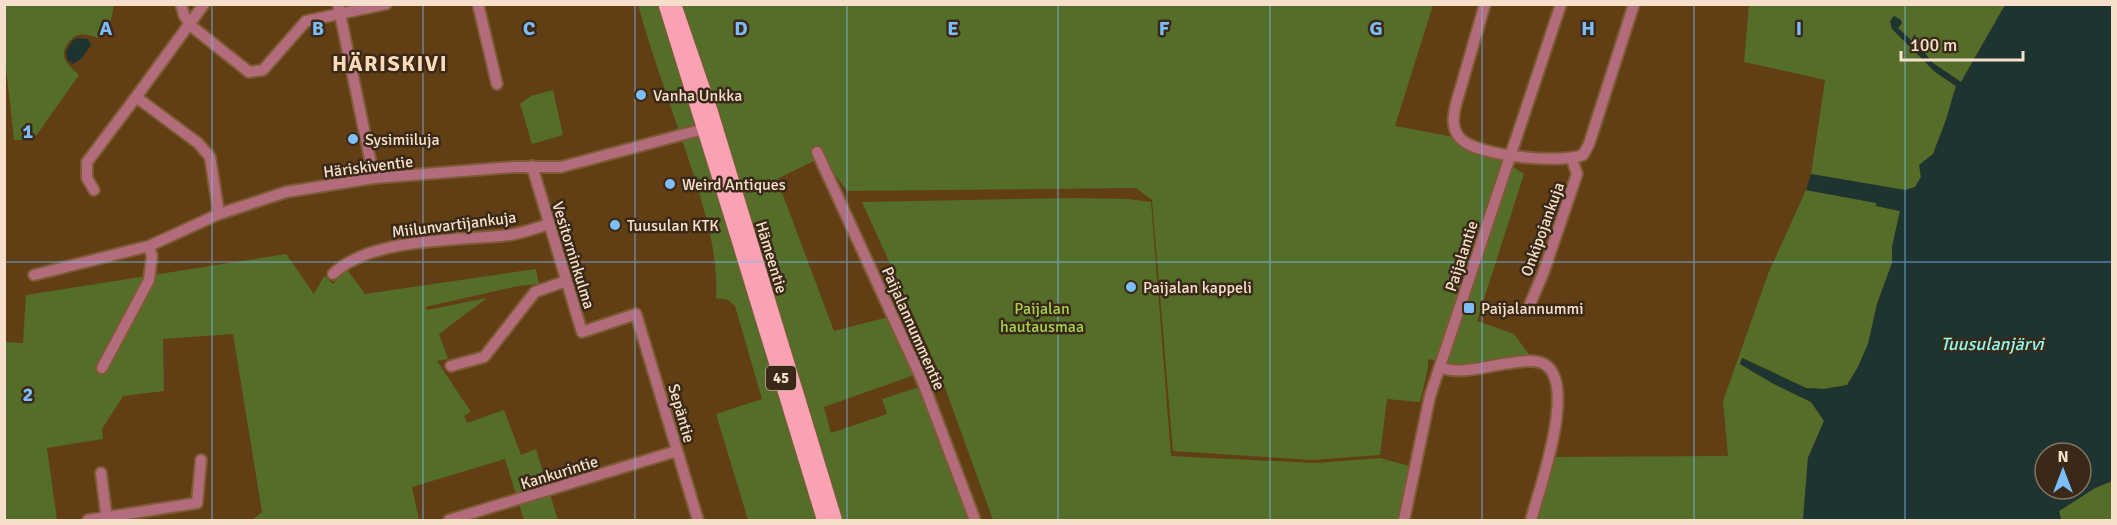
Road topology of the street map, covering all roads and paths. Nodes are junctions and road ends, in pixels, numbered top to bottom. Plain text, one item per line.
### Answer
1 (181, 4) edge
2 (204, 4) edge
3 (386, 4) edge
4 (478, 4) edge
5 (665, 4) edge
6 (674, 4) edge
7 (1485, 4) edge
8 (1561, 4) edge
9 (1634, 4) edge
10 (339, 9) edge
11 (190, 25) junction
12 (497, 84) dead end
13 (136, 97) junction
14 (709, 127) junction
15 (817, 152) dead end
16 (1512, 155) junction
17 (1572, 159) junction
18 (532, 166) junction
19 (374, 178) junction
20 (94, 190) dead end
21 (219, 214) junction
22 (549, 224) junction
23 (149, 246) junction
24 (333, 274) dead end
25 (34, 275) dead end
26 (566, 281) junction
27 (1528, 309) dead end
28 (636, 314) joint
29 (451, 366) dead end
30 (1440, 367) junction
31 (102, 368) dead end
32 (677, 451) junction
33 (201, 460) dead end
34 (100, 474) dead end
35 (107, 519) edge
36 (88, 520) edge
37 (449, 520) edge
38 (698, 520) edge
39 (824, 520) edge
40 (835, 520) edge
41 (975, 520) edge
42 (1404, 520) edge
43 (1531, 520) edge

1 - 11 street
2 - 11 street
3 - 10 street
4 - 12 street
5 - 14 main road, Hämeentie / 45
6 - 14 main road, Hämeentie / 45
7 - 16 street
8 - 16 street, Paijalantie
9 - 17 street
10 - 11 street
10 - 19 street
11 - 13 street
13 - 20 street
13 - 21 street
14 - 18 street, Häriskiventie
14 - 39 main road, Hämeentie / 45
14 - 40 main road, Hämeentie / 45
15 - 41 street, Paijalannummentie
16 - 17 street
16 - 30 street, Paijalantie
17 - 27 street, Onkipojankuja
18 - 19 street, Häriskiventie
18 - 22 street, Vesitorninkulma
19 - 21 street, Häriskiventie
21 - 23 street, Häriskiventie
22 - 24 street, Miilunvartijankuja
22 - 26 street, Vesitorninkulma
23 - 25 street, Häriskiventie
23 - 31 street
26 - 28 street, Vesitorninkulma
26 - 29 street
28 - 32 street, Sepäntie
30 - 42 street, Paijalantie
30 - 43 street
32 - 37 street, Kankurintie
32 - 38 street, Sepäntie
33 - 35 street
34 - 35 street
35 - 36 street

